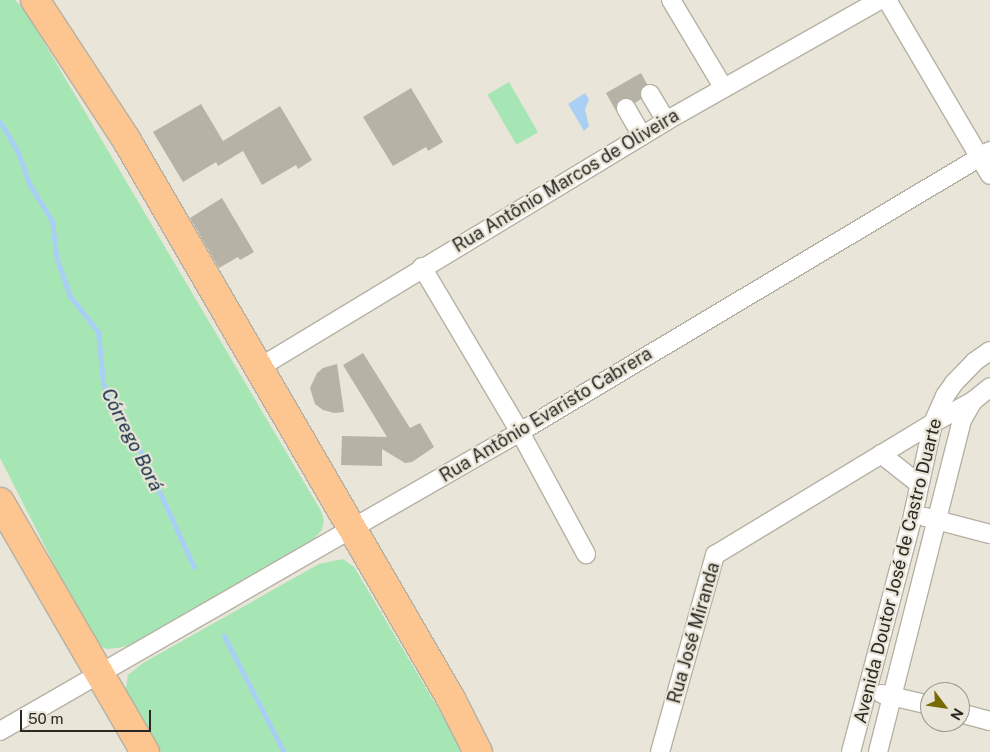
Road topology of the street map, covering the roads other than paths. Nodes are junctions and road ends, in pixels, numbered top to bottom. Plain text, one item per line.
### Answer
1 (36, 0) edge
2 (671, 0) edge
3 (880, 0) edge
4 (887, 0) edge
5 (724, 87) junction
6 (650, 94) dead end
7 (626, 108) dead end
8 (666, 121) junction
9 (642, 136) junction
10 (985, 154) edge
11 (990, 175) edge
12 (422, 267) junction
13 (990, 351) edge
14 (257, 369) junction
15 (990, 387) edge
16 (973, 401) junction
17 (933, 423) junction
18 (520, 432) junction
19 (881, 454) junction
20 (919, 484) junction
21 (0, 502) edge
22 (913, 514) junction
23 (936, 520) junction
24 (352, 529) junction
25 (990, 534) edge
26 (586, 554) dead end
27 (99, 675) junction
28 (868, 690) junction
29 (892, 696) junction
30 (920, 703) edge
31 (970, 716) edge
32 (990, 721) edge
33 (0, 731) edge
34 (145, 752) edge
35 (478, 752) edge
36 (660, 752) edge
37 (851, 752) edge
38 (878, 752) edge

1 - 14 main road
2 - 5 street
3 - 5 street, Rua Antônio Marcos de Oliveira
4 - 10 street
5 - 8 street, Rua Antônio Marcos de Oliveira
6 - 8 street
7 - 9 street
8 - 9 street, Rua Antônio Marcos de Oliveira
9 - 12 street, Rua Antônio Marcos de Oliveira
10 - 11 street
10 - 18 street, Rua Antônio Evaristo Cabrera
12 - 14 street, Rua Antônio Marcos de Oliveira
12 - 18 street
13 - 17 street, Avenida Doutor José de Castro Duarte
14 - 24 main road
15 - 16 street, Avenida Doutor José de Castro Duarte
16 - 17 street, Rua José Miranda
16 - 23 street, Avenida Doutor José de Castro Duarte
17 - 19 street, Rua José Miranda
17 - 20 street, Avenida Doutor José de Castro Duarte
18 - 24 street, Rua Antônio Evaristo Cabrera
18 - 26 street
19 - 20 street
19 - 36 street, Rua José Miranda
20 - 22 street, Avenida Doutor José de Castro Duarte
21 - 27 main road
22 - 23 street
22 - 28 street, Avenida Doutor José de Castro Duarte
23 - 25 street
23 - 29 street, Avenida Doutor José de Castro Duarte
24 - 27 street, Rua Antônio Evaristo Cabrera
24 - 35 main road
27 - 33 street, Rua Antônio Evaristo Cabrera
27 - 34 main road
28 - 29 street
28 - 37 street, Avenida Doutor José de Castro Duarte
29 - 30 street
29 - 38 street, Avenida Doutor José de Castro Duarte
31 - 32 street

